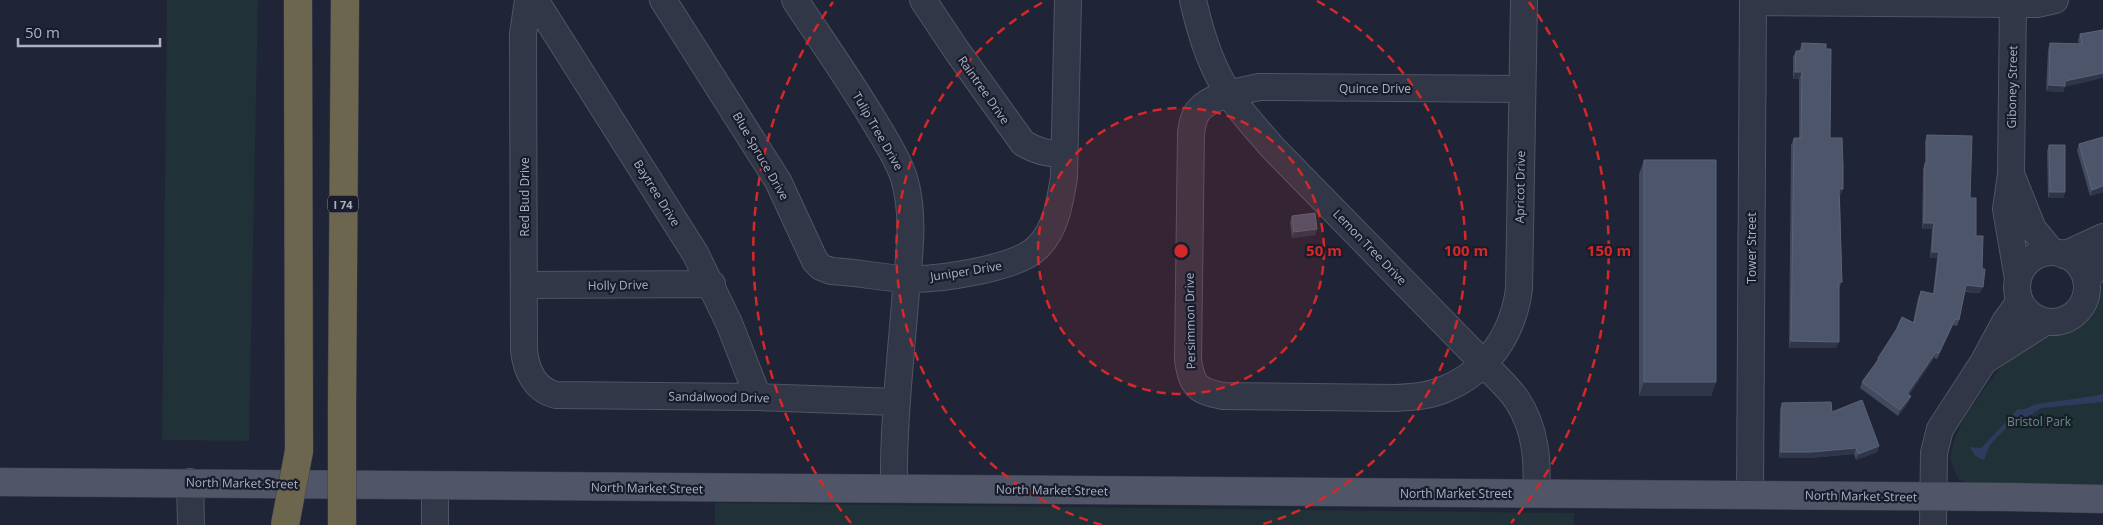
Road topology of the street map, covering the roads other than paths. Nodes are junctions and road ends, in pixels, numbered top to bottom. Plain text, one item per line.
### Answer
1 (298, 0) edge
2 (345, 0) edge
3 (528, 0) edge
4 (535, 0) edge
5 (664, 0) edge
6 (795, 0) edge
7 (923, 0) edge
8 (1068, 0) edge
9 (1193, 0) edge
10 (1524, 0) edge
11 (2055, 0) edge
12 (1753, 1) edge
13 (2013, 2) edge
14 (1522, 89) junction
15 (1229, 95) junction
16 (1063, 154) junction
17 (2011, 174) junction
18 (2103, 237) edge
19 (2058, 254) junction
20 (2103, 260) edge
21 (907, 279) junction
22 (2086, 280) junction
23 (712, 284) junction
24 (524, 285) junction
25 (2019, 290) junction
26 (2045, 322) junction
27 (1984, 361) junction
28 (1484, 364) junction
29 (543, 389) joint
30 (758, 397) junction
31 (897, 402) junction
32 (299, 451) junction
33 (0, 482) edge
34 (190, 482) junction
35 (435, 485) junction
36 (894, 489) junction
37 (1536, 494) junction
38 (1750, 495) junction
39 (1933, 497) junction
40 (2103, 500) edge
41 (190, 525) edge
42 (285, 525) edge
43 (300, 525) edge
44 (342, 525) edge
45 (435, 525) edge
46 (1933, 525) edge

1 - 32 highway
2 - 44 highway, I 74, bridge
3 - 24 street, Red Bud Drive
4 - 23 street, Baytree Drive
5 - 21 street, Blue Spruce Drive
6 - 21 street, Tulip Tree Drive
7 - 16 street, Raintree Drive
8 - 16 street, Juniper Drive
9 - 15 street, Lemon Tree Drive
10 - 14 street, Apricot Drive
11 - 13 street
12 - 13 street
12 - 38 street, Tower Street
13 - 17 street, Giboney Street
14 - 15 street, Quince Drive
14 - 28 street, Apricot Drive
15 - 28 street, Lemon Tree Drive
15 - 28 street, Persimmon Drive
16 - 21 street, Juniper Drive
17 - 19 street, Giboney Street
17 - 25 street, Giboney Street
18 - 19 street
19 - 22 street
19 - 25 street
20 - 22 street
21 - 31 street
22 - 26 street
23 - 24 street, Holly Drive
23 - 30 street, Baytree Drive
24 - 29 street, Red Bud Drive
25 - 26 street
25 - 27 street
26 - 27 street
27 - 39 street
28 - 37 street, Lemon Tree Drive
29 - 30 street, Sandalwood Drive
30 - 31 street, Sandalwood Drive
31 - 36 street
32 - 42 highway, bridge
32 - 43 highway, bridge
33 - 34 main road, North Market Street
34 - 35 main road, North Market Street
34 - 41 street
35 - 36 main road, North Market Street
35 - 45 street
36 - 37 main road, North Market Street
37 - 38 main road, North Market Street
38 - 39 main road, North Market Street
39 - 40 main road, North Market Street
39 - 46 street

